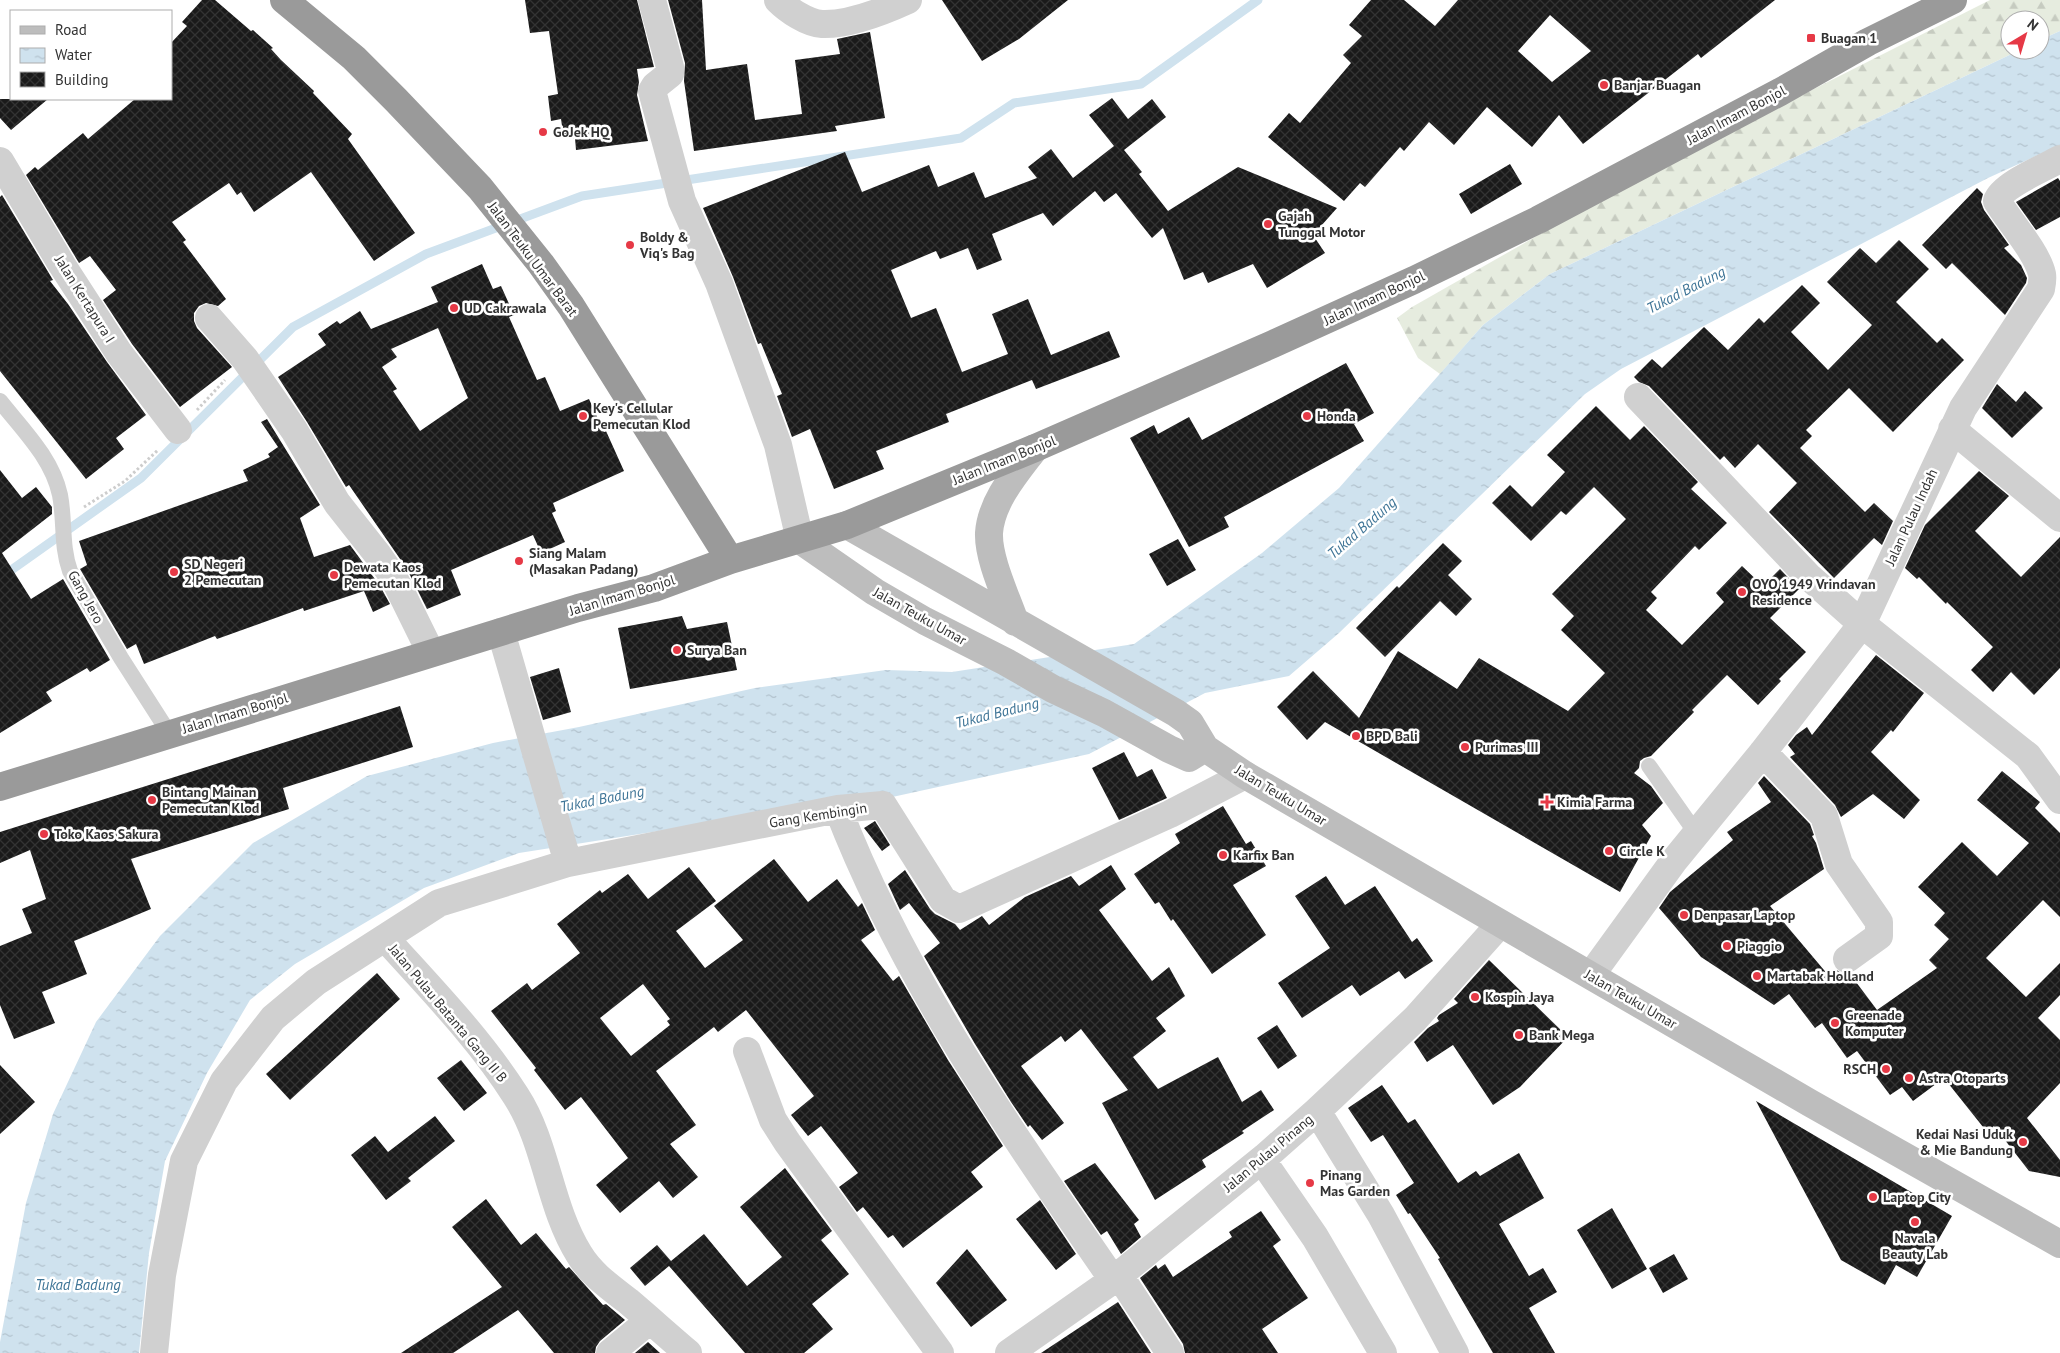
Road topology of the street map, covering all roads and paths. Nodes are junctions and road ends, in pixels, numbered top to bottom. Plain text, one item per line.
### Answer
1 (284, 0) edge
2 (652, 0) edge
3 (778, 0) edge
4 (908, 0) edge
5 (1953, 0) edge
6 (2060, 159) edge
7 (0, 161) edge
8 (209, 318) dead end
9 (1638, 397) dead end
10 (0, 401) edge
11 (1952, 429) junction
12 (178, 430) dead end
13 (1035, 448) junction
14 (2060, 518) edge
15 (847, 525) junction
16 (800, 540) junction
17 (730, 560) junction
18 (1862, 624) junction
19 (1020, 625) junction
20 (501, 632) junction
21 (431, 654) junction
22 (169, 733) junction
23 (1205, 748) junction
24 (1763, 752) junction
25 (1649, 766) dead end
26 (1245, 775) junction
27 (0, 787) edge
28 (2060, 800) edge
29 (838, 809) junction
30 (1696, 833) junction
31 (567, 859) junction
32 (1500, 924) junction
33 (386, 938) junction
34 (1847, 959) dead end
35 (1591, 975) junction
36 (747, 1051) dead end
37 (1318, 1111) junction
38 (1262, 1160) junction
39 (2060, 1244) edge
40 (1116, 1278) junction
41 (650, 1320) junction
42 (154, 1353) edge
43 (610, 1353) edge
44 (688, 1353) edge
45 (940, 1353) edge
46 (1009, 1353) edge
47 (1170, 1353) edge
48 (1383, 1353) edge
49 (1455, 1353) edge

1 - 17 highway, Jalan Teuku Umar Barat
2 - 16 street
3 - 4 street
5 - 13 highway, Jalan Imam Bonjol
6 - 11 street, Jalan Pulau Indah
7 - 12 street, Jalan Kertapura I
8 - 21 street
9 - 18 street
10 - 22 lane, Gang Jero
11 - 14 street
11 - 18 street, Jalan Pulau Indah
13 - 15 highway, Jalan Imam Bonjol
13 - 19 main road
15 - 16 highway, Jalan Imam Bonjol
15 - 19 main road, Jalan Teuku Umar
16 - 17 highway, Jalan Imam Bonjol
16 - 23 main road, Jalan Teuku Umar
17 - 20 highway, Jalan Imam Bonjol
18 - 24 street, Jalan Pulau Indah
18 - 28 street
19 - 23 main road, Jalan Teuku Umar
20 - 21 highway, Jalan Imam Bonjol
20 - 31 street
21 - 22 highway, Jalan Imam Bonjol
22 - 27 highway, Jalan Imam Bonjol
23 - 26 main road, Jalan Teuku Umar
24 - 30 street, Jalan Pulau Indah
24 - 34 street
25 - 30 lane
26 - 29 street, Gang Kembingin
26 - 32 main road, Jalan Teuku Umar
29 - 31 street, Gang Kembingin
29 - 40 street
30 - 35 street, Jalan Pulau Indah
31 - 33 street, Gang Kembingin
32 - 35 main road, Jalan Teuku Umar
32 - 37 street, Jalan Pulau Pinang
33 - 41 street, Jalan Pulau Batanta Gang II B
33 - 42 street, Gang Kembingin
35 - 39 main road, Jalan Teuku Umar
36 - 45 street
37 - 38 street, Jalan Pulau Pinang
37 - 49 street
38 - 40 street, Jalan Pulau Pinang
38 - 48 street
40 - 46 street, Jalan Pulau Pinang
40 - 47 street
41 - 43 street
41 - 44 street, Jalan Pulau Batanta Gang II B

